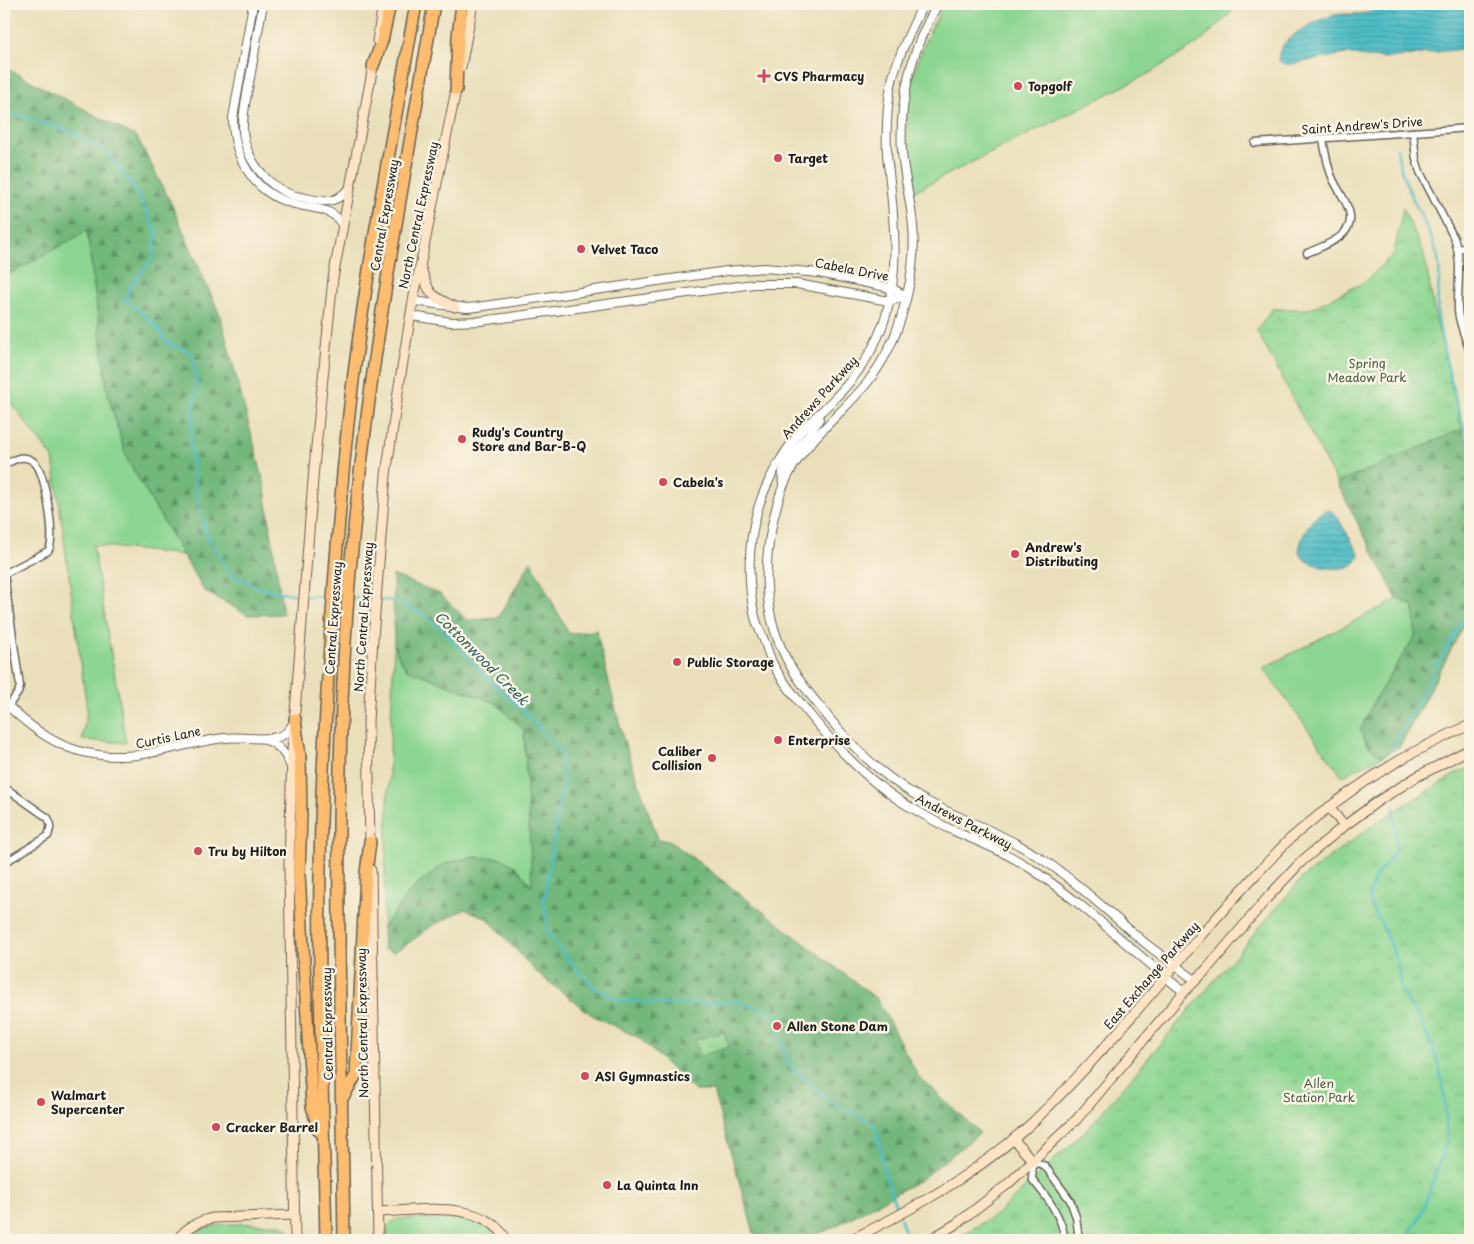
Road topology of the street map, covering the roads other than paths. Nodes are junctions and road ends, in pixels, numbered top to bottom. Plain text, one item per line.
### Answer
1 (253, 4) edge
2 (263, 4) edge
3 (383, 4) edge
4 (390, 4) edge
5 (416, 4) edge
6 (434, 4) edge
7 (462, 4) edge
8 (473, 4) edge
9 (923, 4) edge
10 (938, 4) edge
11 (934, 11) junction
12 (373, 66) junction
13 (456, 90) junction
14 (1470, 128) edge
15 (1413, 132) junction
16 (1323, 138) junction
17 (1255, 144) dead end
18 (349, 189) junction
19 (342, 225) junction
20 (1470, 246) edge
21 (1458, 249) junction
22 (1307, 253) dead end
23 (420, 264) junction
24 (892, 288) junction
25 (906, 296) junction
26 (413, 301) junction
27 (890, 301) junction
28 (454, 307) junction
29 (410, 316) junction
30 (1470, 352) edge
31 (818, 415) junction
32 (4, 465) edge
33 (783, 487) junction
34 (765, 570) junction
35 (749, 571) junction
36 (4, 574) edge
37 (6, 704) edge
38 (295, 720) junction
39 (1470, 725) edge
40 (840, 732) junction
41 (264, 739) junction
42 (830, 741) junction
43 (1470, 749) edge
44 (292, 769) junction
45 (4, 787) edge
46 (1330, 806) junction
47 (960, 818) junction
48 (1344, 826) junction
49 (954, 831) junction
50 (370, 842) junction
51 (1048, 862) junction
52 (4, 863) edge
53 (1039, 874) junction
54 (1176, 965) junction
55 (1165, 977) junction
56 (1195, 980) junction
57 (1184, 992) junction
58 (342, 1099) junction
59 (1013, 1139) junction
60 (324, 1149) junction
61 (1033, 1161) junction
62 (378, 1212) junction
63 (295, 1216) junction
64 (177, 1240) edge
65 (296, 1240) edge
66 (326, 1240) edge
67 (344, 1240) edge
68 (378, 1240) edge
69 (507, 1240) edge
70 (850, 1240) edge
71 (929, 1240) edge
72 (1065, 1240) edge
73 (1079, 1240) edge

1 - 19 street
2 - 18 street
3 - 12 main road
4 - 12 highway
5 - 60 highway, Central Expressway
6 - 58 highway, Central Expressway
7 - 13 highway
8 - 13 main road, North Central Expressway
9 - 11 street
9 - 24 street, Andrews Parkway
10 - 11 street, Andrews Parkway
11 - 25 street, Andrews Parkway
12 - 18 main road
13 - 23 main road, North Central Expressway
14 - 15 street, Saint Andrew's Drive
15 - 16 street, Saint Andrew's Drive
15 - 21 street
16 - 17 street, Saint Andrew's Drive
16 - 22 street
18 - 19 main road
19 - 38 main road
20 - 21 street
21 - 30 street
23 - 26 main road, North Central Expressway
23 - 28 main road
24 - 25 street, Cabela Drive
24 - 27 street, Andrews Parkway
24 - 28 street, Cabela Drive
25 - 27 street, Cabela Drive
25 - 33 street, Andrews Parkway
26 - 28 street, Cabela Drive
26 - 29 main road, North Central Expressway
27 - 29 street, Cabela Drive
27 - 31 street, Andrews Parkway
29 - 50 main road, North Central Expressway
31 - 33 street
31 - 35 street, Andrews Parkway
32 - 36 street
33 - 34 street, Andrews Parkway
34 - 35 street
34 - 40 street, Andrews Parkway
35 - 42 street, Andrews Parkway
36 - 37 street
37 - 41 street, Curtis Lane
38 - 41 street, Curtis Lane
38 - 44 main road
38 - 60 highway
39 - 46 main road, East Exchange Parkway
40 - 42 street
40 - 47 street, Andrews Parkway
41 - 44 street
42 - 49 street, Andrews Parkway
43 - 48 main road
44 - 63 main road
45 - 52 street
46 - 48 main road
46 - 54 main road, East Exchange Parkway
47 - 49 street
47 - 51 street, Andrews Parkway
48 - 56 main road
49 - 53 street, Andrews Parkway
50 - 58 highway
50 - 62 main road, North Central Expressway
51 - 53 street
51 - 54 street, Andrews Parkway
53 - 55 street, Andrews Parkway
54 - 55 main road, East Exchange Parkway
54 - 56 street, Andrews Parkway
55 - 57 street, Andrews Parkway
55 - 59 main road, East Exchange Parkway
56 - 57 main road
57 - 61 main road
58 - 67 highway, Central Expressway
59 - 61 main road
59 - 70 main road, East Exchange Parkway
60 - 66 highway, Central Expressway
61 - 71 main road
61 - 72 street
61 - 73 street
62 - 68 main road, North Central Expressway
62 - 69 main road
63 - 64 main road
63 - 65 main road

